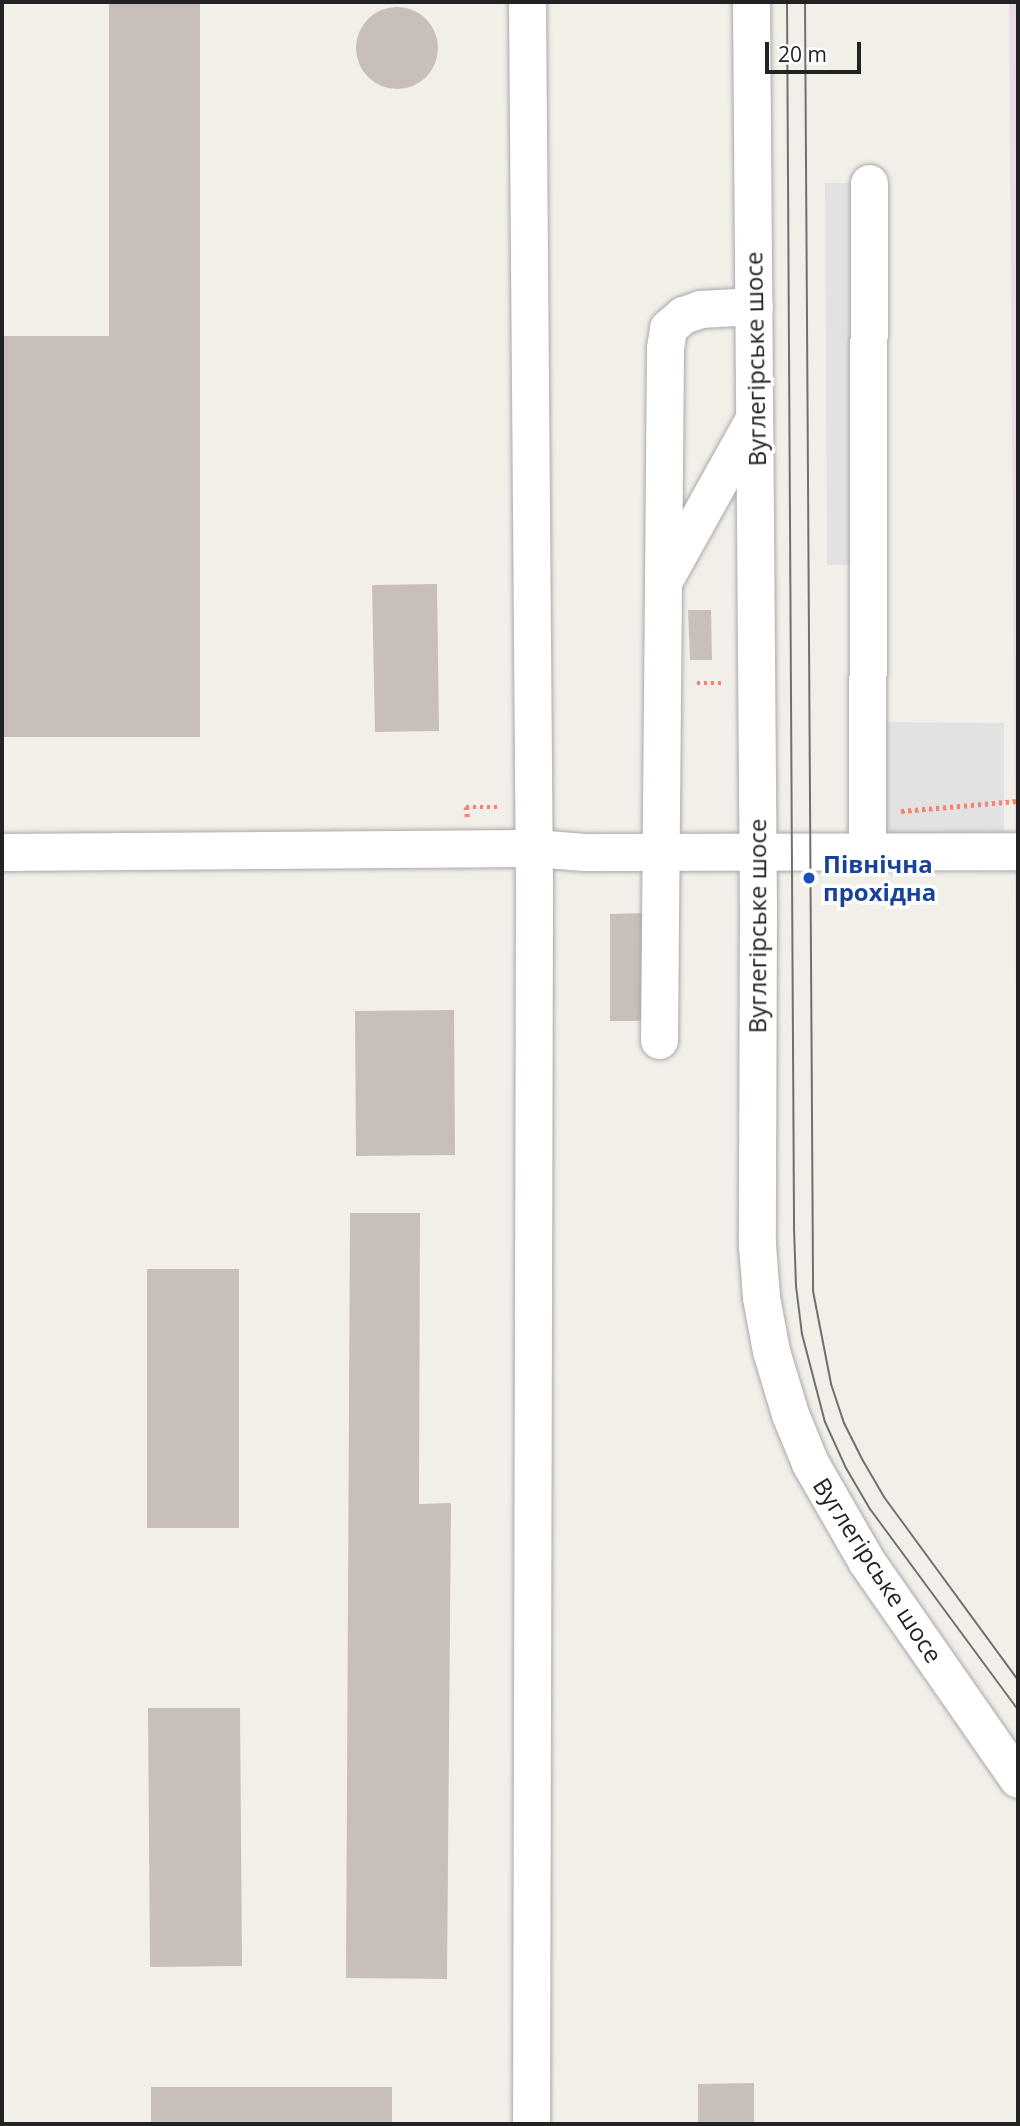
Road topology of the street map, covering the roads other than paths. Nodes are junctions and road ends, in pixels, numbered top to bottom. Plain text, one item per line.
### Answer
1 (527, 2) edge
2 (751, 2) edge
3 (869, 183) dead end
4 (754, 306) junction
5 (755, 416) junction
6 (662, 586) junction
7 (534, 848) junction
8 (660, 851) junction
9 (758, 851) junction
10 (867, 851) junction
11 (1018, 851) edge
12 (2, 852) edge
13 (659, 1040) dead end
14 (1018, 1779) edge
15 (531, 2124) edge

1 - 7 street
2 - 4 street, Вуглегірське шосе
3 - 10 street
4 - 5 street, Вуглегірське шосе
4 - 6 street
5 - 6 street
5 - 9 street, Вуглегірське шосе
6 - 8 street
7 - 8 street
7 - 12 street
7 - 15 street
8 - 9 street
8 - 13 street
9 - 10 street
9 - 14 street, Вуглегірське шосе
10 - 11 street

